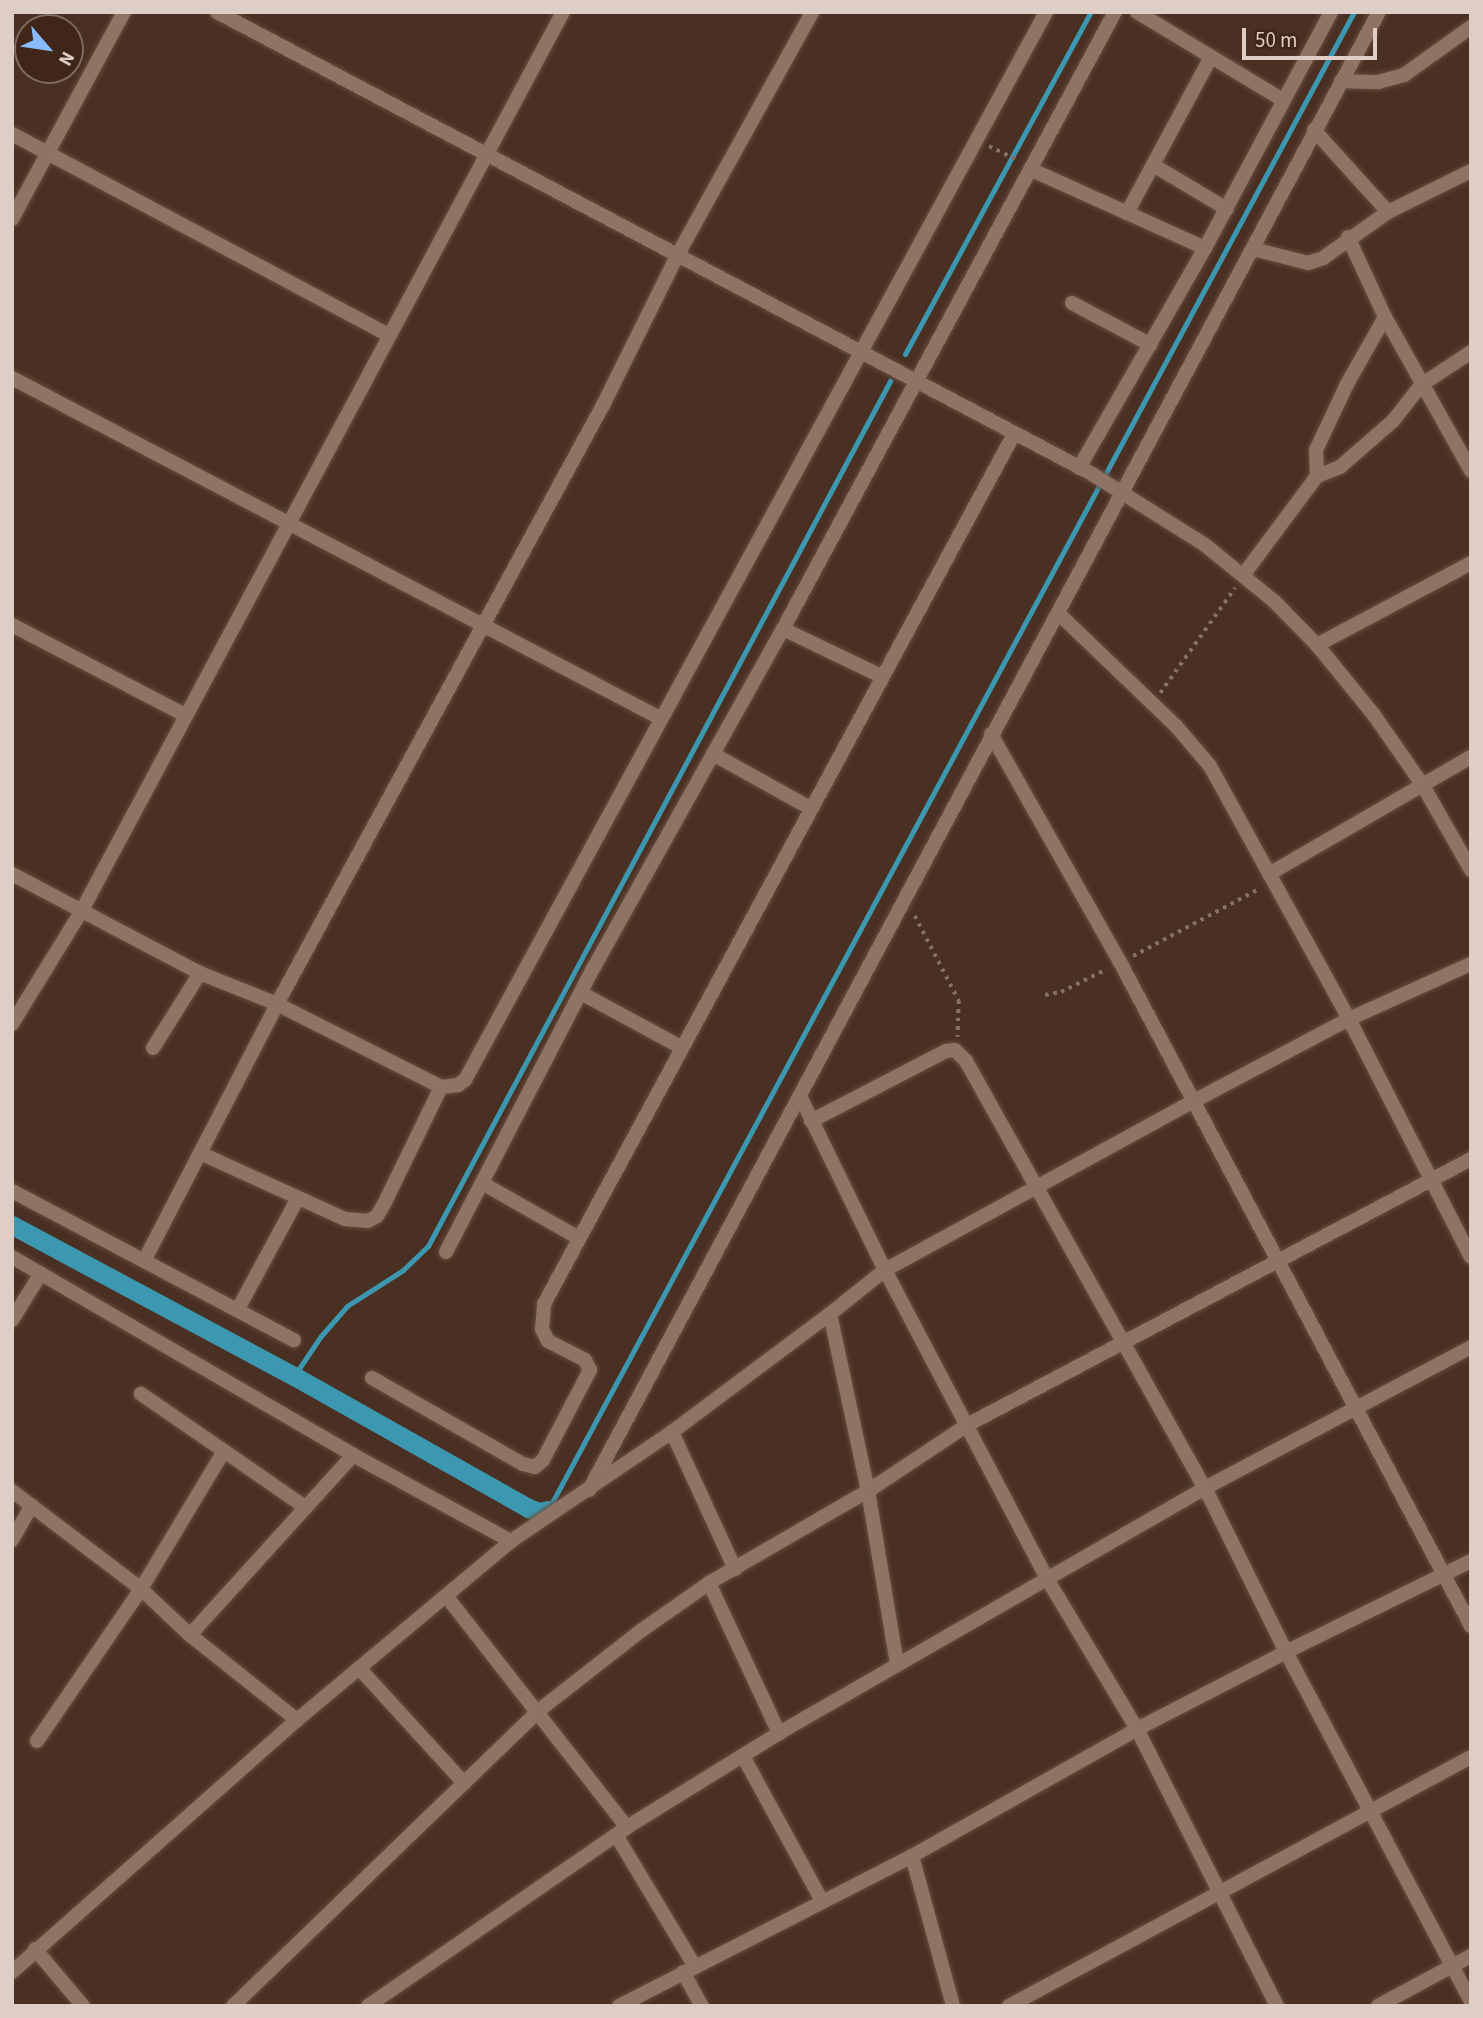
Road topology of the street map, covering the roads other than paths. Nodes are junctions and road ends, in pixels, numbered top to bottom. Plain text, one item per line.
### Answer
1 (124, 12) edge
2 (217, 12) edge
3 (563, 12) edge
4 (812, 12) edge
5 (1046, 12) edge
6 (1115, 12) edge
7 (1136, 12) edge
8 (1331, 12) edge
9 (1379, 12) edge
10 (1471, 27) edge
11 (1211, 57) junction
12 (1341, 81) junction
13 (1283, 100) junction
14 (1314, 130) junction
15 (12, 134) edge
16 (48, 153) junction
17 (489, 155) junction
18 (1027, 166) junction
19 (1153, 166) junction
20 (1471, 171) edge
21 (1227, 209) junction
22 (1388, 212) junction
23 (1126, 213) junction
24 (12, 219) edge
25 (1348, 237) junction
26 (1205, 248) junction
27 (1253, 248) junction
28 (677, 256) junction
29 (1072, 303) dead end
30 (1385, 317) junction
31 (389, 335) junction
32 (1151, 345) junction
33 (861, 352) junction
34 (1471, 352) edge
35 (12, 378) edge
36 (917, 382) junction
37 (1421, 385) junction
38 (1014, 435) junction
39 (1086, 471) junction
40 (1471, 471) edge
41 (1317, 476) junction
42 (1119, 489) junction
43 (288, 523) junction
44 (1471, 562) edge
45 (1244, 574) junction
46 (1058, 613) junction
47 (12, 625) edge
48 (483, 625) junction
49 (783, 629) junction
50 (1317, 645) junction
51 (881, 676) junction
52 (185, 715) junction
53 (660, 718) junction
54 (991, 734) junction
55 (713, 754) junction
56 (1471, 757) edge
57 (1422, 784) junction
58 (810, 808) junction
59 (1471, 870) edge
60 (12, 874) edge
61 (1271, 878) junction
62 (81, 912) junction
63 (1471, 964) edge
64 (200, 973) junction
65 (581, 993) junction
66 (277, 1004) junction
67 (1349, 1019) junction
68 (12, 1024) edge
69 (681, 1047) junction
70 (153, 1048) dead end
71 (441, 1087) junction
72 (800, 1096) junction
73 (1194, 1101) junction
74 (811, 1121) junction
75 (200, 1153) junction
76 (1471, 1158) edge
77 (1430, 1181) junction
78 (482, 1184) junction
79 (1036, 1189) junction
80 (12, 1191) edge
81 (299, 1198) junction
82 (579, 1238) junction
83 (446, 1252) dead end
84 (12, 1256) edge
85 (1471, 1257) edge
86 (144, 1261) junction
87 (1279, 1262) junction
88 (885, 1269) junction
89 (41, 1273) junction
90 (238, 1309) junction
91 (830, 1314) junction
92 (12, 1320) edge
93 (294, 1340) dead end
94 (1123, 1345) junction
95 (1471, 1347) edge
96 (372, 1378) dead end
97 (141, 1394) dead end
98 (1356, 1406) junction
99 (969, 1424) junction
100 (672, 1432) junction
101 (224, 1451) junction
102 (353, 1455) junction
103 (1205, 1488) junction
104 (589, 1490) junction
105 (12, 1491) edge
106 (867, 1492) junction
107 (32, 1505) junction
108 (305, 1507) junction
109 (12, 1540) edge
110 (511, 1541) junction
111 (1471, 1561) edge
112 (735, 1569) junction
113 (1444, 1575) junction
114 (1046, 1577) junction
115 (709, 1583) junction
116 (141, 1589) junction
117 (447, 1597) junction
118 (1471, 1626) edge
119 (190, 1635) junction
120 (1286, 1652) junction
121 (897, 1664) junction
122 (359, 1668) junction
123 (537, 1712) junction
124 (297, 1720) junction
125 (1137, 1729) junction
126 (779, 1734) junction
127 (37, 1741) dead end
128 (743, 1756) junction
129 (1471, 1757) edge
130 (464, 1783) junction
131 (1370, 1811) junction
132 (622, 1831) junction
133 (912, 1856) junction
134 (1218, 1893) junction
135 (822, 1901) junction
136 (36, 1949) junction
137 (1471, 1956) edge
138 (1452, 1966) junction
139 (688, 1968) junction
140 (12, 1972) edge
141 (1471, 2001) edge
142 (236, 2003) edge
143 (83, 2006) edge
144 (255, 2006) edge
145 (368, 2006) edge
146 (619, 2006) edge
147 (702, 2006) edge
148 (953, 2006) edge
149 (1009, 2006) edge
150 (1277, 2006) edge
151 (1378, 2006) edge

1 - 16 street
2 - 17 street
3 - 17 street
4 - 28 street
5 - 33 street
6 - 18 street
7 - 11 street
8 - 13 street
9 - 12 street
10 - 12 street
11 - 13 street
11 - 19 street
12 - 14 street
13 - 21 street
14 - 22 street
14 - 27 street
15 - 16 street
16 - 24 street
16 - 31 street
17 - 28 street
17 - 31 street
18 - 23 street
18 - 36 street
19 - 21 street
19 - 23 street
20 - 22 street
21 - 26 street
22 - 25 street
23 - 26 street
25 - 27 street
25 - 30 street
26 - 32 street
27 - 42 street
28 - 33 street
28 - 48 street
29 - 32 street
30 - 37 street
30 - 41 street
31 - 43 street
32 - 39 street
33 - 36 street
33 - 53 street
34 - 37 street
35 - 43 street
36 - 38 street
36 - 49 street
37 - 40 street
37 - 41 street
38 - 39 street
38 - 51 street
39 - 42 street
41 - 45 street
42 - 45 street
42 - 46 street
43 - 48 street
43 - 52 street
44 - 50 street
45 - 50 street
46 - 54 street
46 - 61 street
47 - 52 street
48 - 53 street
48 - 66 street
49 - 51 street
49 - 55 street
50 - 57 street
51 - 58 street
52 - 62 street
53 - 71 street
54 - 72 street
54 - 73 street
55 - 58 street
55 - 65 street
56 - 57 street
57 - 59 street
57 - 61 street
58 - 69 street
60 - 62 street
61 - 67 street
62 - 64 street
62 - 68 street
63 - 67 street
64 - 66 street
64 - 70 street
65 - 69 street
65 - 78 street
66 - 71 street
66 - 75 street
67 - 73 street
67 - 77 street
69 - 82 street
71 - 81 street
72 - 74 street
72 - 104 street
73 - 79 street
73 - 87 street
74 - 79 street
74 - 88 street
75 - 81 street
75 - 86 street
76 - 77 street
77 - 85 street
77 - 87 street
78 - 82 street
78 - 83 street
79 - 88 street
79 - 94 street
80 - 86 street
81 - 90 street
82 - 96 street
84 - 89 street
86 - 90 street
87 - 94 street
87 - 98 street
88 - 91 street
88 - 99 street
89 - 92 street
89 - 102 street
90 - 93 street
91 - 100 street
91 - 106 street
94 - 99 street
94 - 103 street
95 - 98 street
97 - 101 street
98 - 103 street
98 - 113 street
99 - 106 street
99 - 114 street
100 - 104 street
100 - 112 street
101 - 108 street
101 - 116 street
102 - 108 street
102 - 110 street
103 - 114 street
103 - 120 street
104 - 110 street
105 - 107 street
106 - 112 street
106 - 121 street
107 - 109 street
107 - 116 street
108 - 119 street
110 - 117 street
111 - 113 street
112 - 115 street
113 - 118 street
113 - 120 street
114 - 121 street
114 - 125 street
115 - 123 street
115 - 126 street
116 - 119 street
116 - 127 street
117 - 122 street
117 - 123 street
119 - 124 street
120 - 125 street
120 - 131 street
121 - 126 street
122 - 124 street
122 - 130 street
123 - 130 street
123 - 132 street
124 - 136 street
125 - 133 street
125 - 134 street
126 - 128 street
128 - 132 street
128 - 135 street
129 - 131 street
130 - 142 street
131 - 134 street
131 - 138 street
132 - 139 street
132 - 145 street
133 - 135 street
133 - 148 street
134 - 149 street
134 - 150 street
135 - 139 street
136 - 140 street
136 - 143 street
137 - 138 street
138 - 141 street
138 - 151 street
139 - 146 street
139 - 147 street
142 - 144 street

